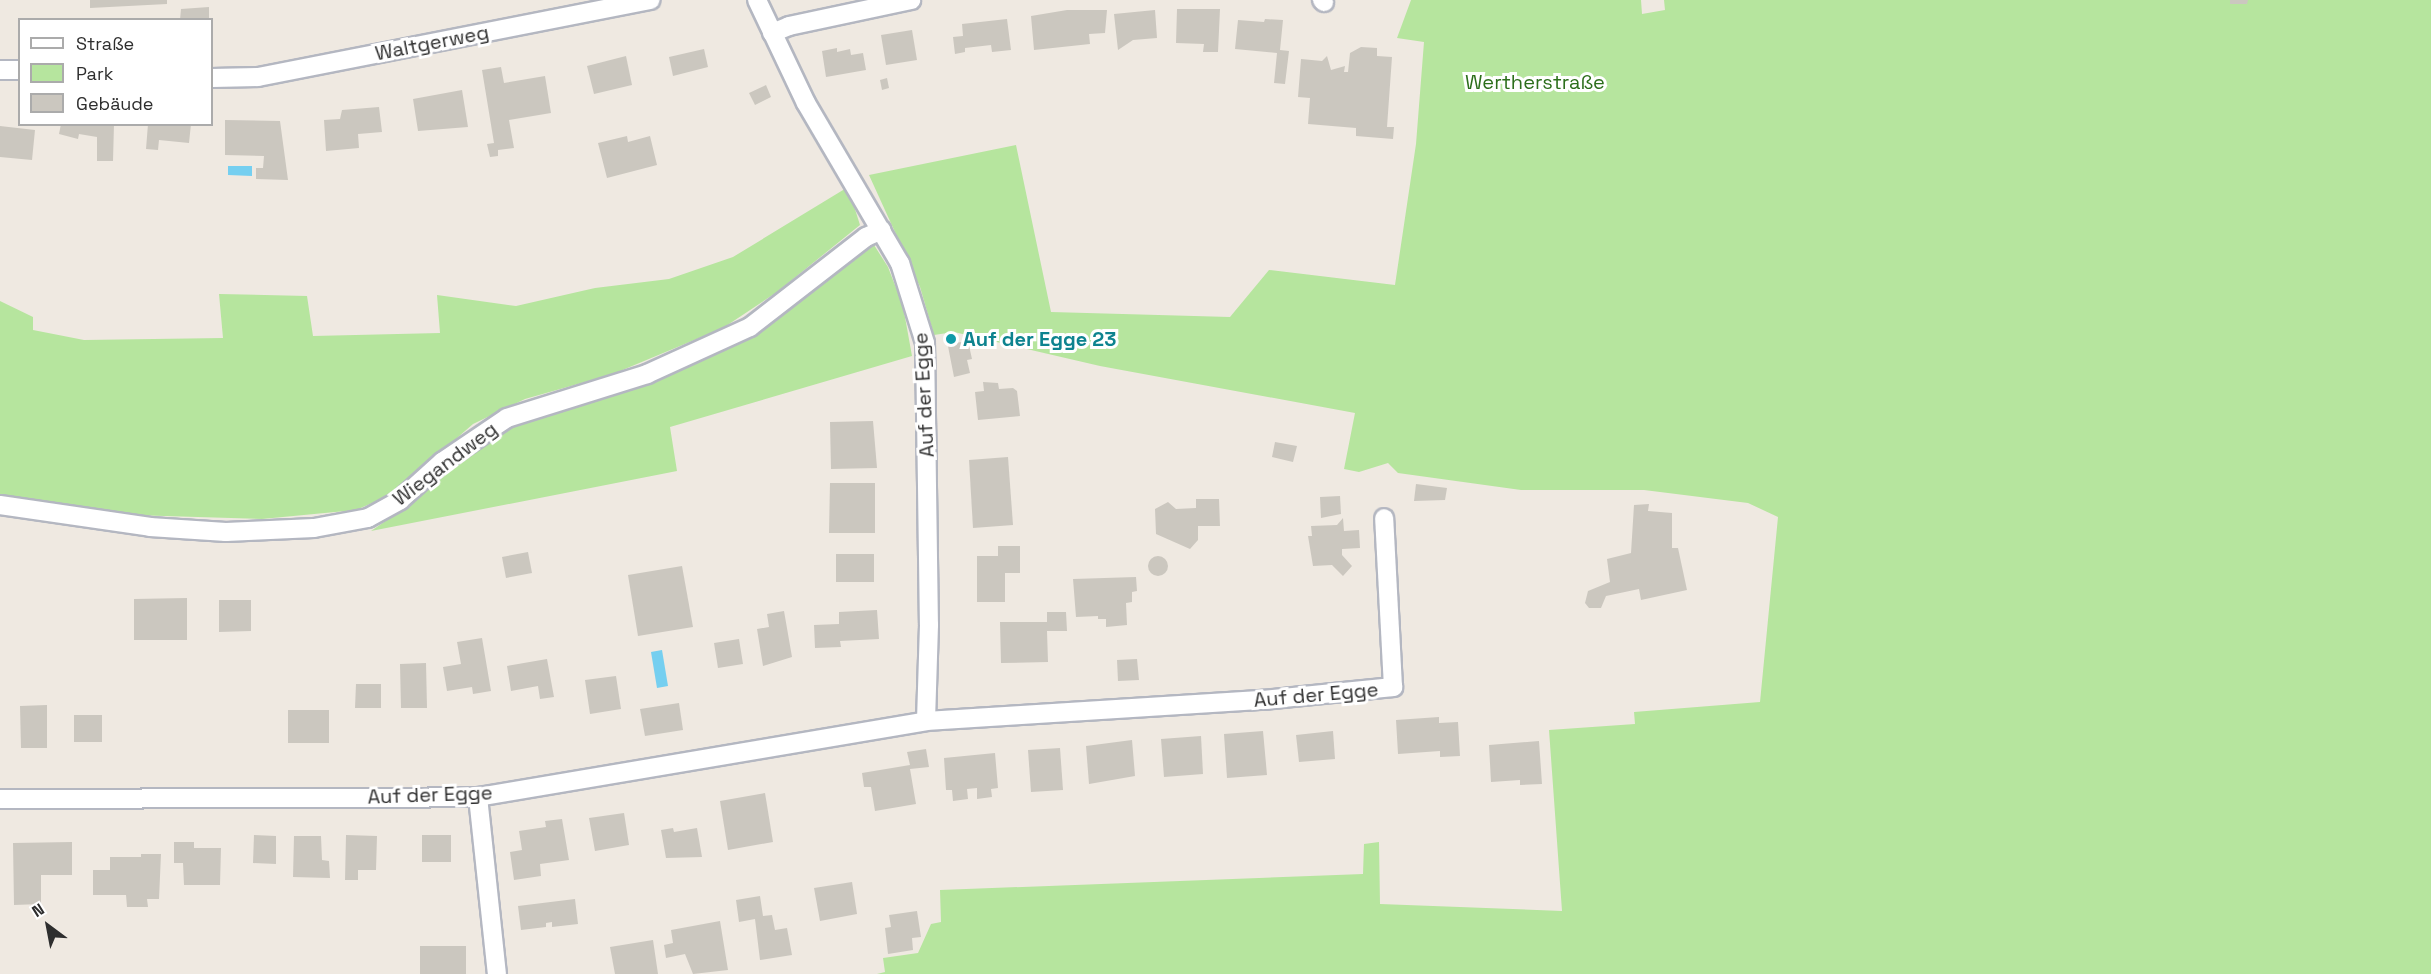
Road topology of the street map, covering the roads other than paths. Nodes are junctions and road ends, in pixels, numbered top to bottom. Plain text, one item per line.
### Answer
1 (651, 0) edge
2 (757, 0) edge
3 (911, 0) edge
4 (772, 33) junction
5 (0, 70) edge
6 (18, 70) edge
7 (213, 78) edge
8 (882, 230) junction
9 (0, 505) edge
10 (1384, 518) dead end
11 (926, 722) junction
12 (478, 797) junction
13 (0, 799) edge
14 (497, 974) edge

1 - 7 street, Waltgerweg
2 - 4 street, Auf der Egge
3 - 4 street
4 - 8 street, Auf der Egge
5 - 6 street
8 - 9 street, Wiegandweg
8 - 11 street, Auf der Egge
10 - 11 street, Auf der Egge
11 - 12 street, Auf der Egge
12 - 13 street, Auf der Egge
12 - 14 street

